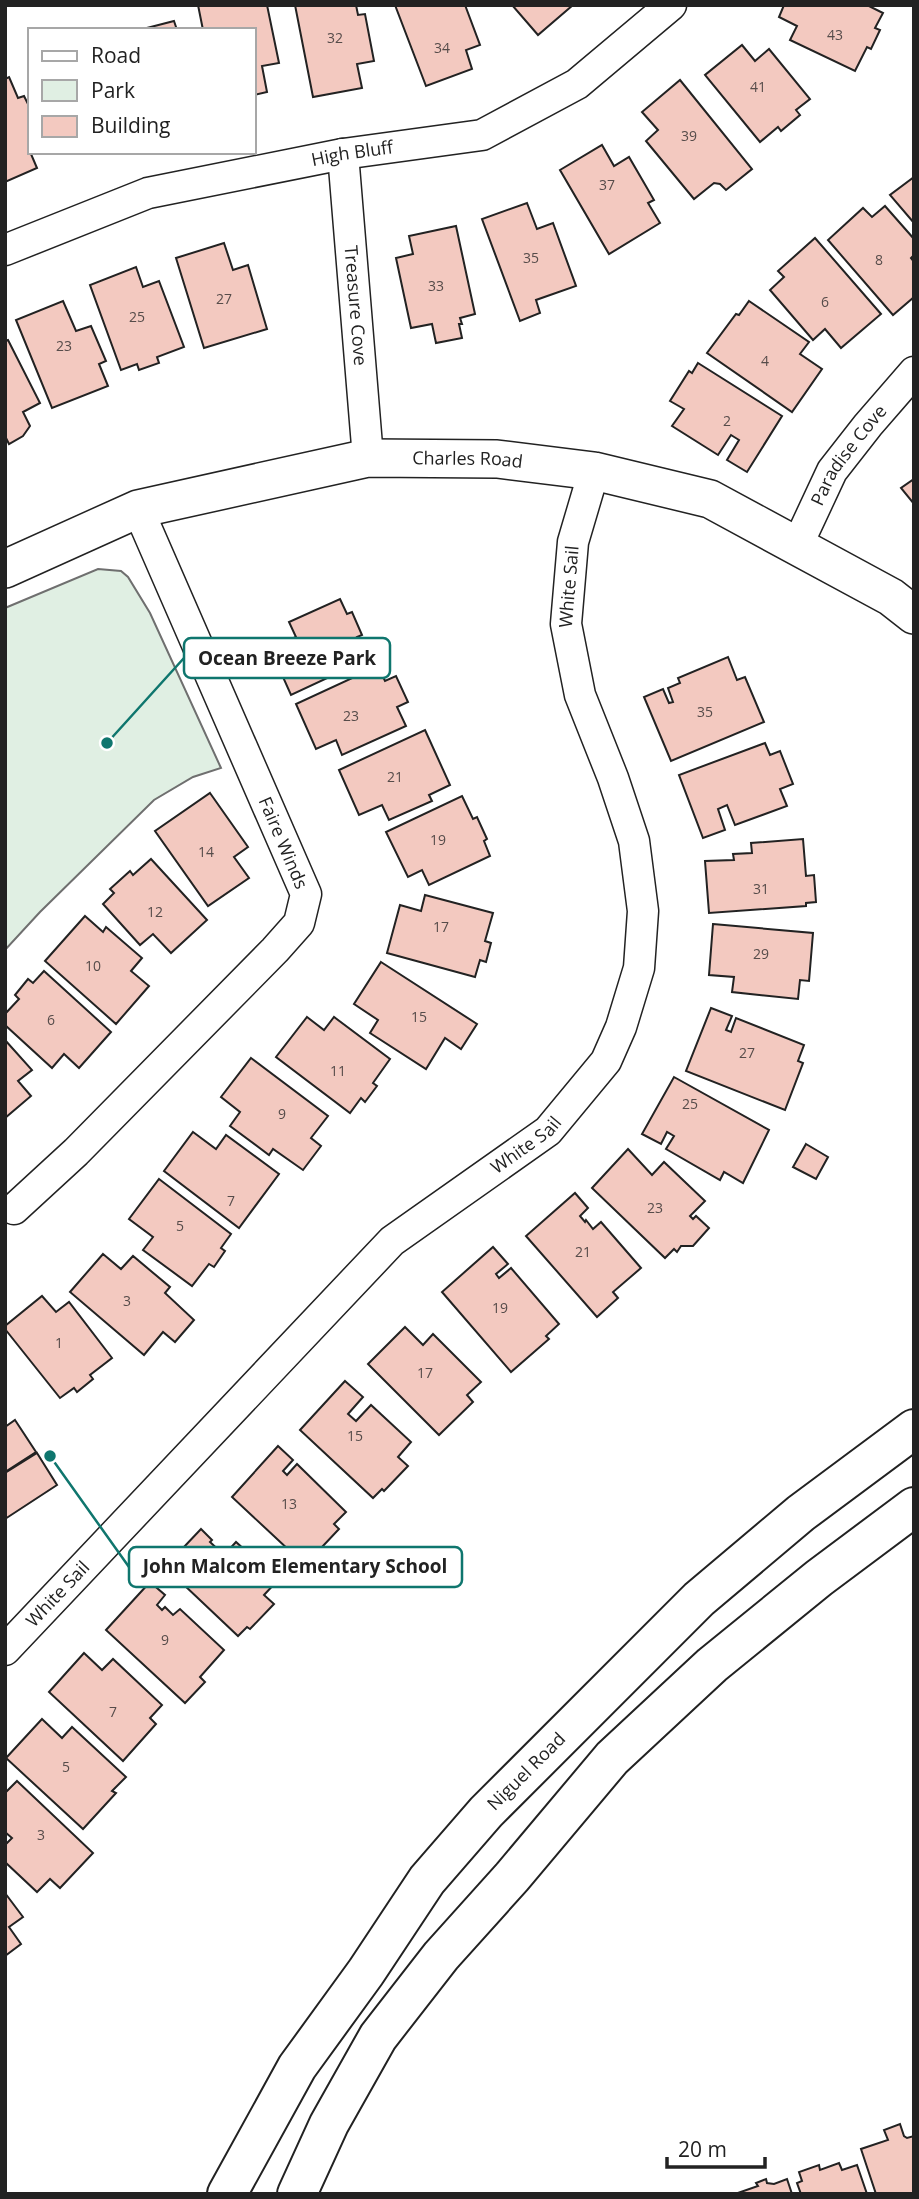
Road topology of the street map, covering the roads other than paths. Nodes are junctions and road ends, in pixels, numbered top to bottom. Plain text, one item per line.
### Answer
1 (671, 5) edge
2 (343, 154) junction
3 (5, 250) edge
4 (914, 372) edge
5 (368, 458) junction
6 (594, 471) junction
7 (138, 509) junction
8 (797, 546) junction
9 (5, 569) edge
10 (914, 615) edge
11 (13, 1209) dead end
12 (914, 1429) edge
13 (914, 1507) edge
14 (5, 1650) edge
15 (227, 2194) edge
16 (297, 2194) edge

1 - 2 street, High Bluff
2 - 3 street, High Bluff
2 - 5 street, Treasure Cove
4 - 8 street, Paradise Cove
5 - 6 street, Charles Road
5 - 7 street, Charles Road
6 - 8 street, Charles Road
6 - 14 street, White Sail
7 - 9 street, Charles Road
7 - 11 street, Faire Winds
8 - 10 street, Charles Road
12 - 15 main road, Niguel Road
13 - 16 main road

